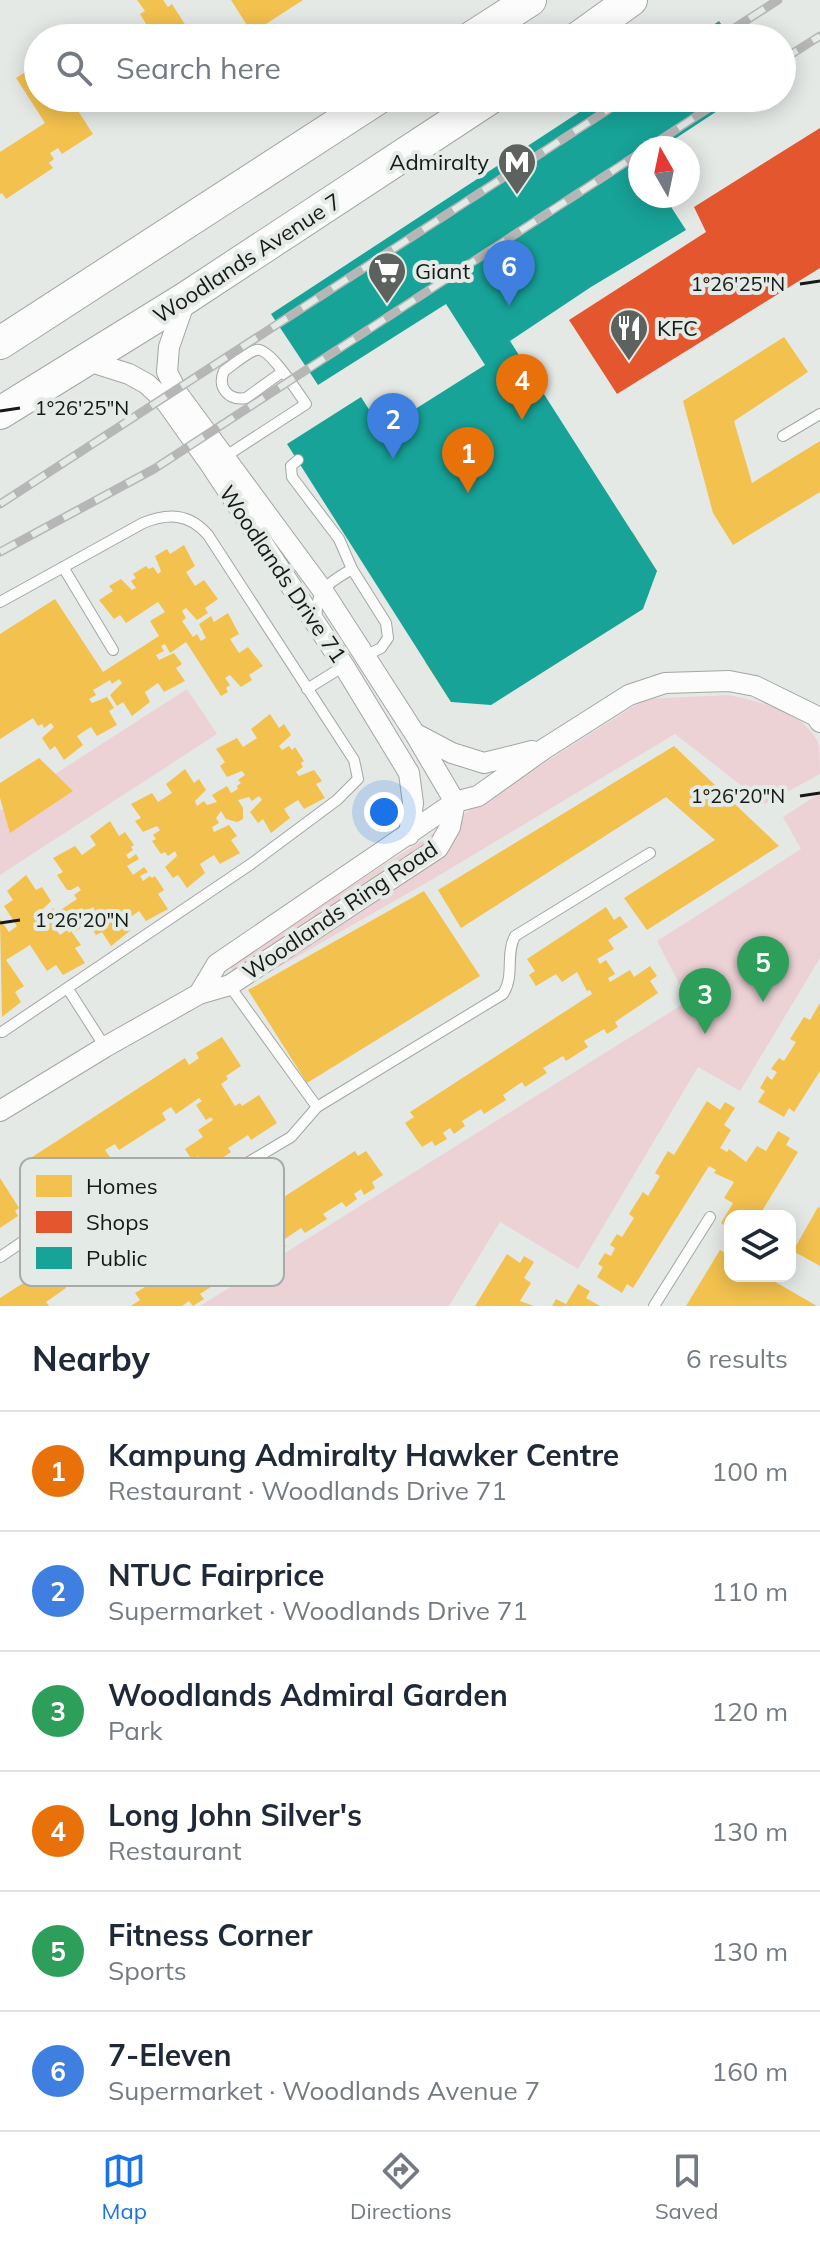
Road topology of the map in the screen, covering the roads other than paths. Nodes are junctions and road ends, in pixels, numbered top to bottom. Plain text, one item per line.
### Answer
1 (530, 0) edge
2 (631, 0) edge
3 (493, 24) edge
4 (598, 24) edge
5 (356, 112) edge
6 (469, 112) edge
7 (186, 298) junction
8 (0, 343) edge
9 (88, 361) junction
10 (282, 372) junction
11 (0, 413) edge
12 (820, 414) edge
13 (783, 436) dead end
14 (223, 458) junction
15 (298, 460) dead end
16 (63, 567) junction
17 (352, 569) junction
18 (321, 588) junction
19 (0, 602) edge
20 (321, 631) junction
21 (113, 650) dead end
22 (365, 656) junction
23 (344, 666) junction
24 (307, 689) junction
25 (820, 722) edge
26 (415, 734) junction
27 (544, 749) junction
28 (455, 802) junction
29 (409, 835) junction
30 (650, 853) dead end
31 (217, 964) junction
32 (230, 985) junction
33 (68, 989) junction
34 (199, 994) junction
35 (2, 1032) edge
36 (105, 1047) junction
37 (317, 1107) junction
38 (0, 1111) edge
39 (257, 1158) edge
40 (710, 1217) dead end
41 (20, 1243) edge
42 (0, 1257) edge
43 (654, 1306) edge

1 - 3 main road
2 - 4 main road
5 - 8 main road
6 - 7 main road, Woodlands Avenue 7
7 - 9 main road, Woodlands Avenue 7
7 - 14 street, Woodlands Drive 71
9 - 11 main road, Woodlands Avenue 7
9 - 20 street, Woodlands Drive 71
10 - 10 lane
10 - 14 lane
12 - 13 lane
14 - 18 street, Woodlands Drive 71
15 - 17 lane
16 - 19 lane
16 - 21 lane
16 - 24 lane
17 - 18 lane
17 - 22 lane
18 - 20 lane
18 - 22 street, Woodlands Drive 71
20 - 23 street, Woodlands Drive 71
22 - 26 street, Woodlands Drive 71
23 - 24 lane
23 - 29 street, Woodlands Drive 71
24 - 33 lane
25 - 27 street, Woodlands Ring Road
26 - 27 street
26 - 28 street, Woodlands Drive 71
27 - 28 street, Woodlands Ring Road
28 - 29 street, Woodlands Ring Road
28 - 32 street, Woodlands Ring Road
29 - 31 street, Woodlands Ring Road
30 - 37 lane
31 - 32 lane
31 - 34 street, Woodlands Ring Road
32 - 34 street, Woodlands Ring Road
32 - 37 lane
33 - 35 lane
33 - 36 lane
34 - 36 street, Woodlands Ring Road
36 - 38 street, Woodlands Ring Road
37 - 39 lane
40 - 43 lane
41 - 42 lane

